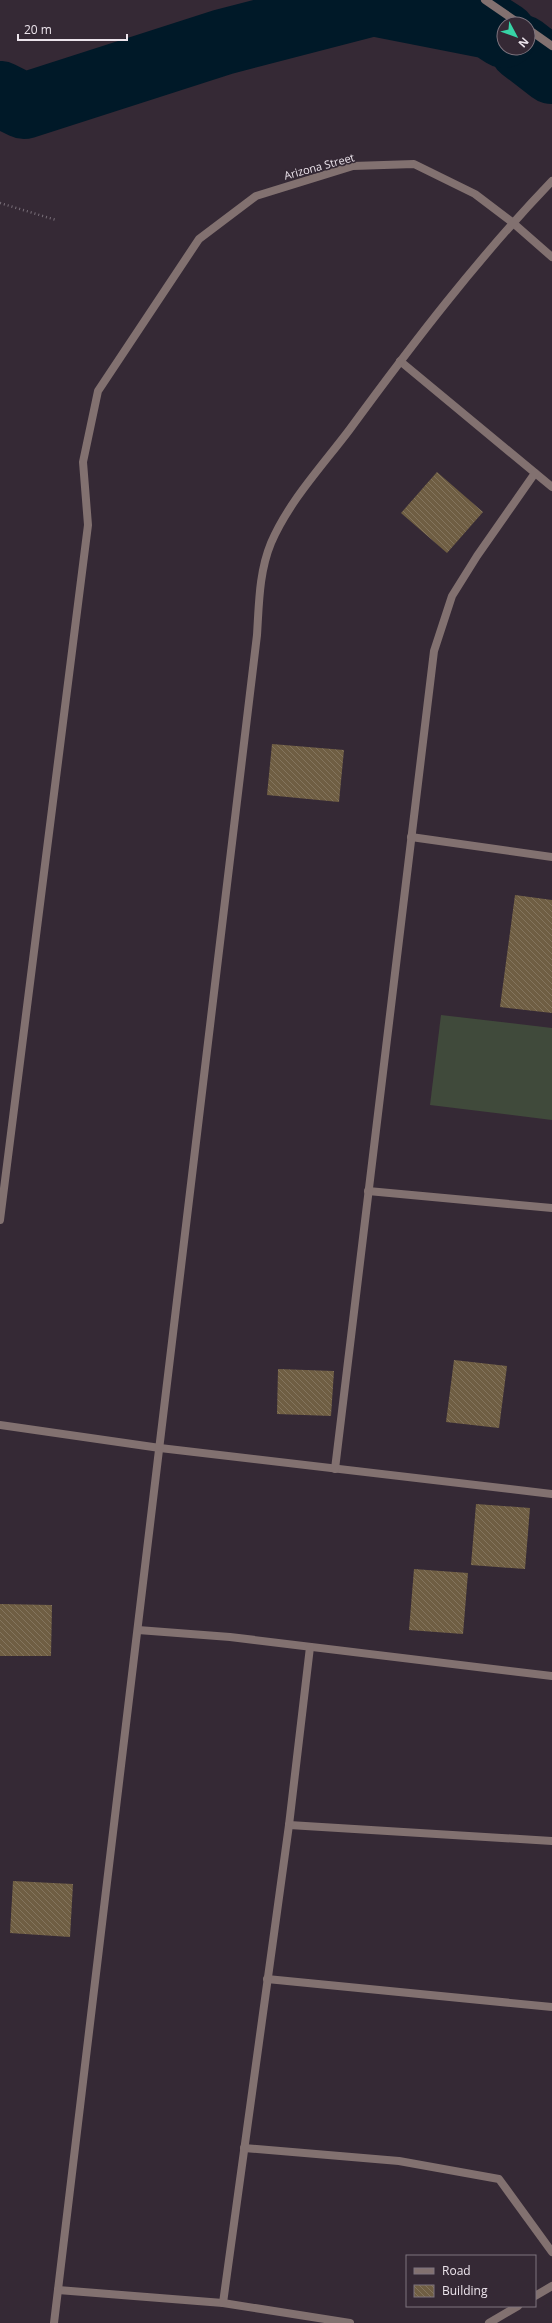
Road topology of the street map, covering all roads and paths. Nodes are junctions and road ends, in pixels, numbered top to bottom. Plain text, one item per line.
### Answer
1 (485, 0) edge
2 (508, 16) edge
3 (536, 35) edge
4 (552, 46) edge
5 (552, 181) edge
6 (0, 203) edge
7 (56, 220) dead end
8 (512, 222) junction
9 (552, 257) edge
10 (400, 361) junction
11 (535, 474) junction
12 (552, 487) edge
13 (411, 837) junction
14 (552, 857) edge
15 (368, 1191) junction
16 (552, 1208) edge
17 (0, 1220) edge
18 (0, 1425) edge
19 (160, 1448) junction
20 (335, 1469) junction
21 (552, 1494) edge
22 (138, 1630) junction
23 (310, 1647) junction
24 (552, 1676) edge
25 (289, 1825) junction
26 (552, 1841) edge
27 (267, 1980) junction
28 (552, 2007) edge
29 (244, 2148) junction
30 (552, 2252) edge
31 (552, 2286) edge
32 (58, 2290) junction
33 (536, 2295) edge
34 (223, 2303) junction
35 (516, 2307) edge
36 (54, 2323) edge
37 (350, 2323) edge
38 (489, 2323) edge

1 - 2 street
3 - 4 street
5 - 8 street
6 - 7 path
8 - 9 street, Arizona Street
8 - 10 street
8 - 17 street, Arizona Street
10 - 11 street
10 - 19 street
11 - 12 street
11 - 13 street
13 - 14 street
13 - 15 street
15 - 16 street
15 - 20 street
18 - 19 street
19 - 20 street
19 - 22 street
20 - 21 street
22 - 23 street
22 - 32 street
23 - 24 street
23 - 25 street
25 - 26 street
25 - 27 street
27 - 28 street
27 - 29 street
29 - 30 street
29 - 34 street
31 - 33 street
32 - 34 street
32 - 36 street
34 - 37 street
35 - 38 street

